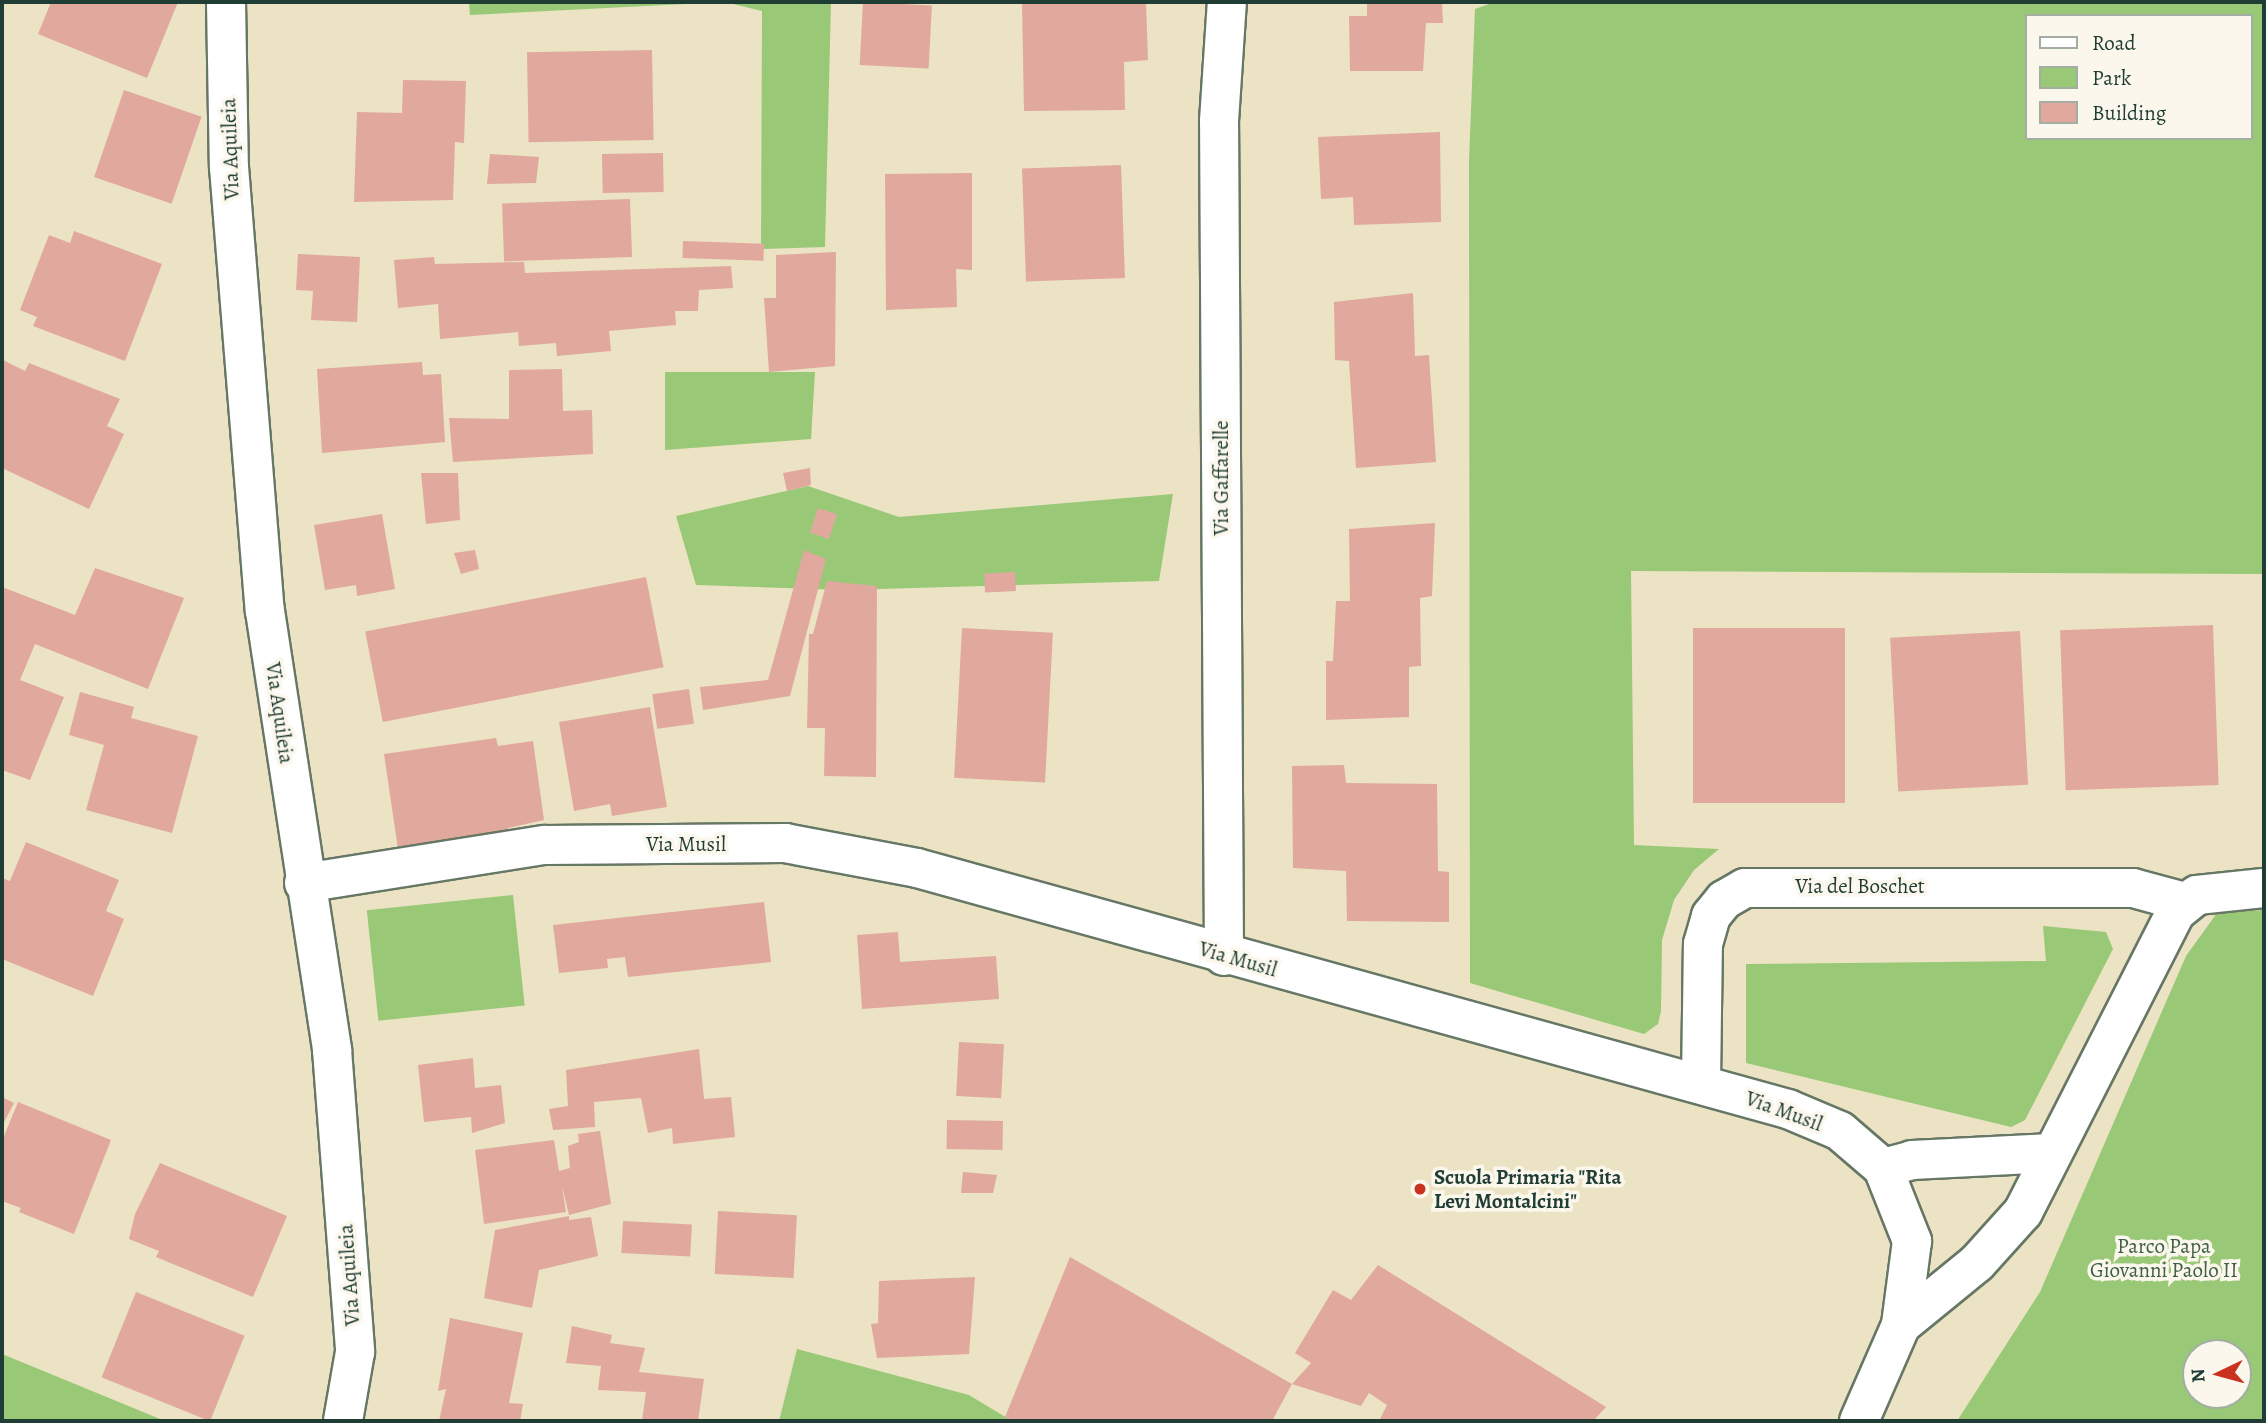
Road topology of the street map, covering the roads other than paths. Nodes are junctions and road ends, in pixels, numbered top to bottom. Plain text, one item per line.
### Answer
1 (226, 2) edge
2 (1227, 2) edge
3 (304, 883) junction
4 (2264, 888) edge
5 (2185, 902) junction
6 (1224, 956) junction
7 (1701, 1083) junction
8 (2052, 1153) junction
9 (1883, 1168) junction
10 (1901, 1325) junction
11 (343, 1421) edge
12 (1859, 1421) edge

1 - 3 street, Via Aquileia
2 - 6 street, Via Gaffarelle
3 - 6 street, Via Musil
3 - 11 street, Via Aquileia
4 - 5 street
5 - 7 street, Via del Boschet
5 - 8 street
6 - 7 street, Via Musil
7 - 9 street, Via Musil
8 - 9 street
8 - 10 street
9 - 10 street, Via Musil
10 - 12 street, Via Musil

